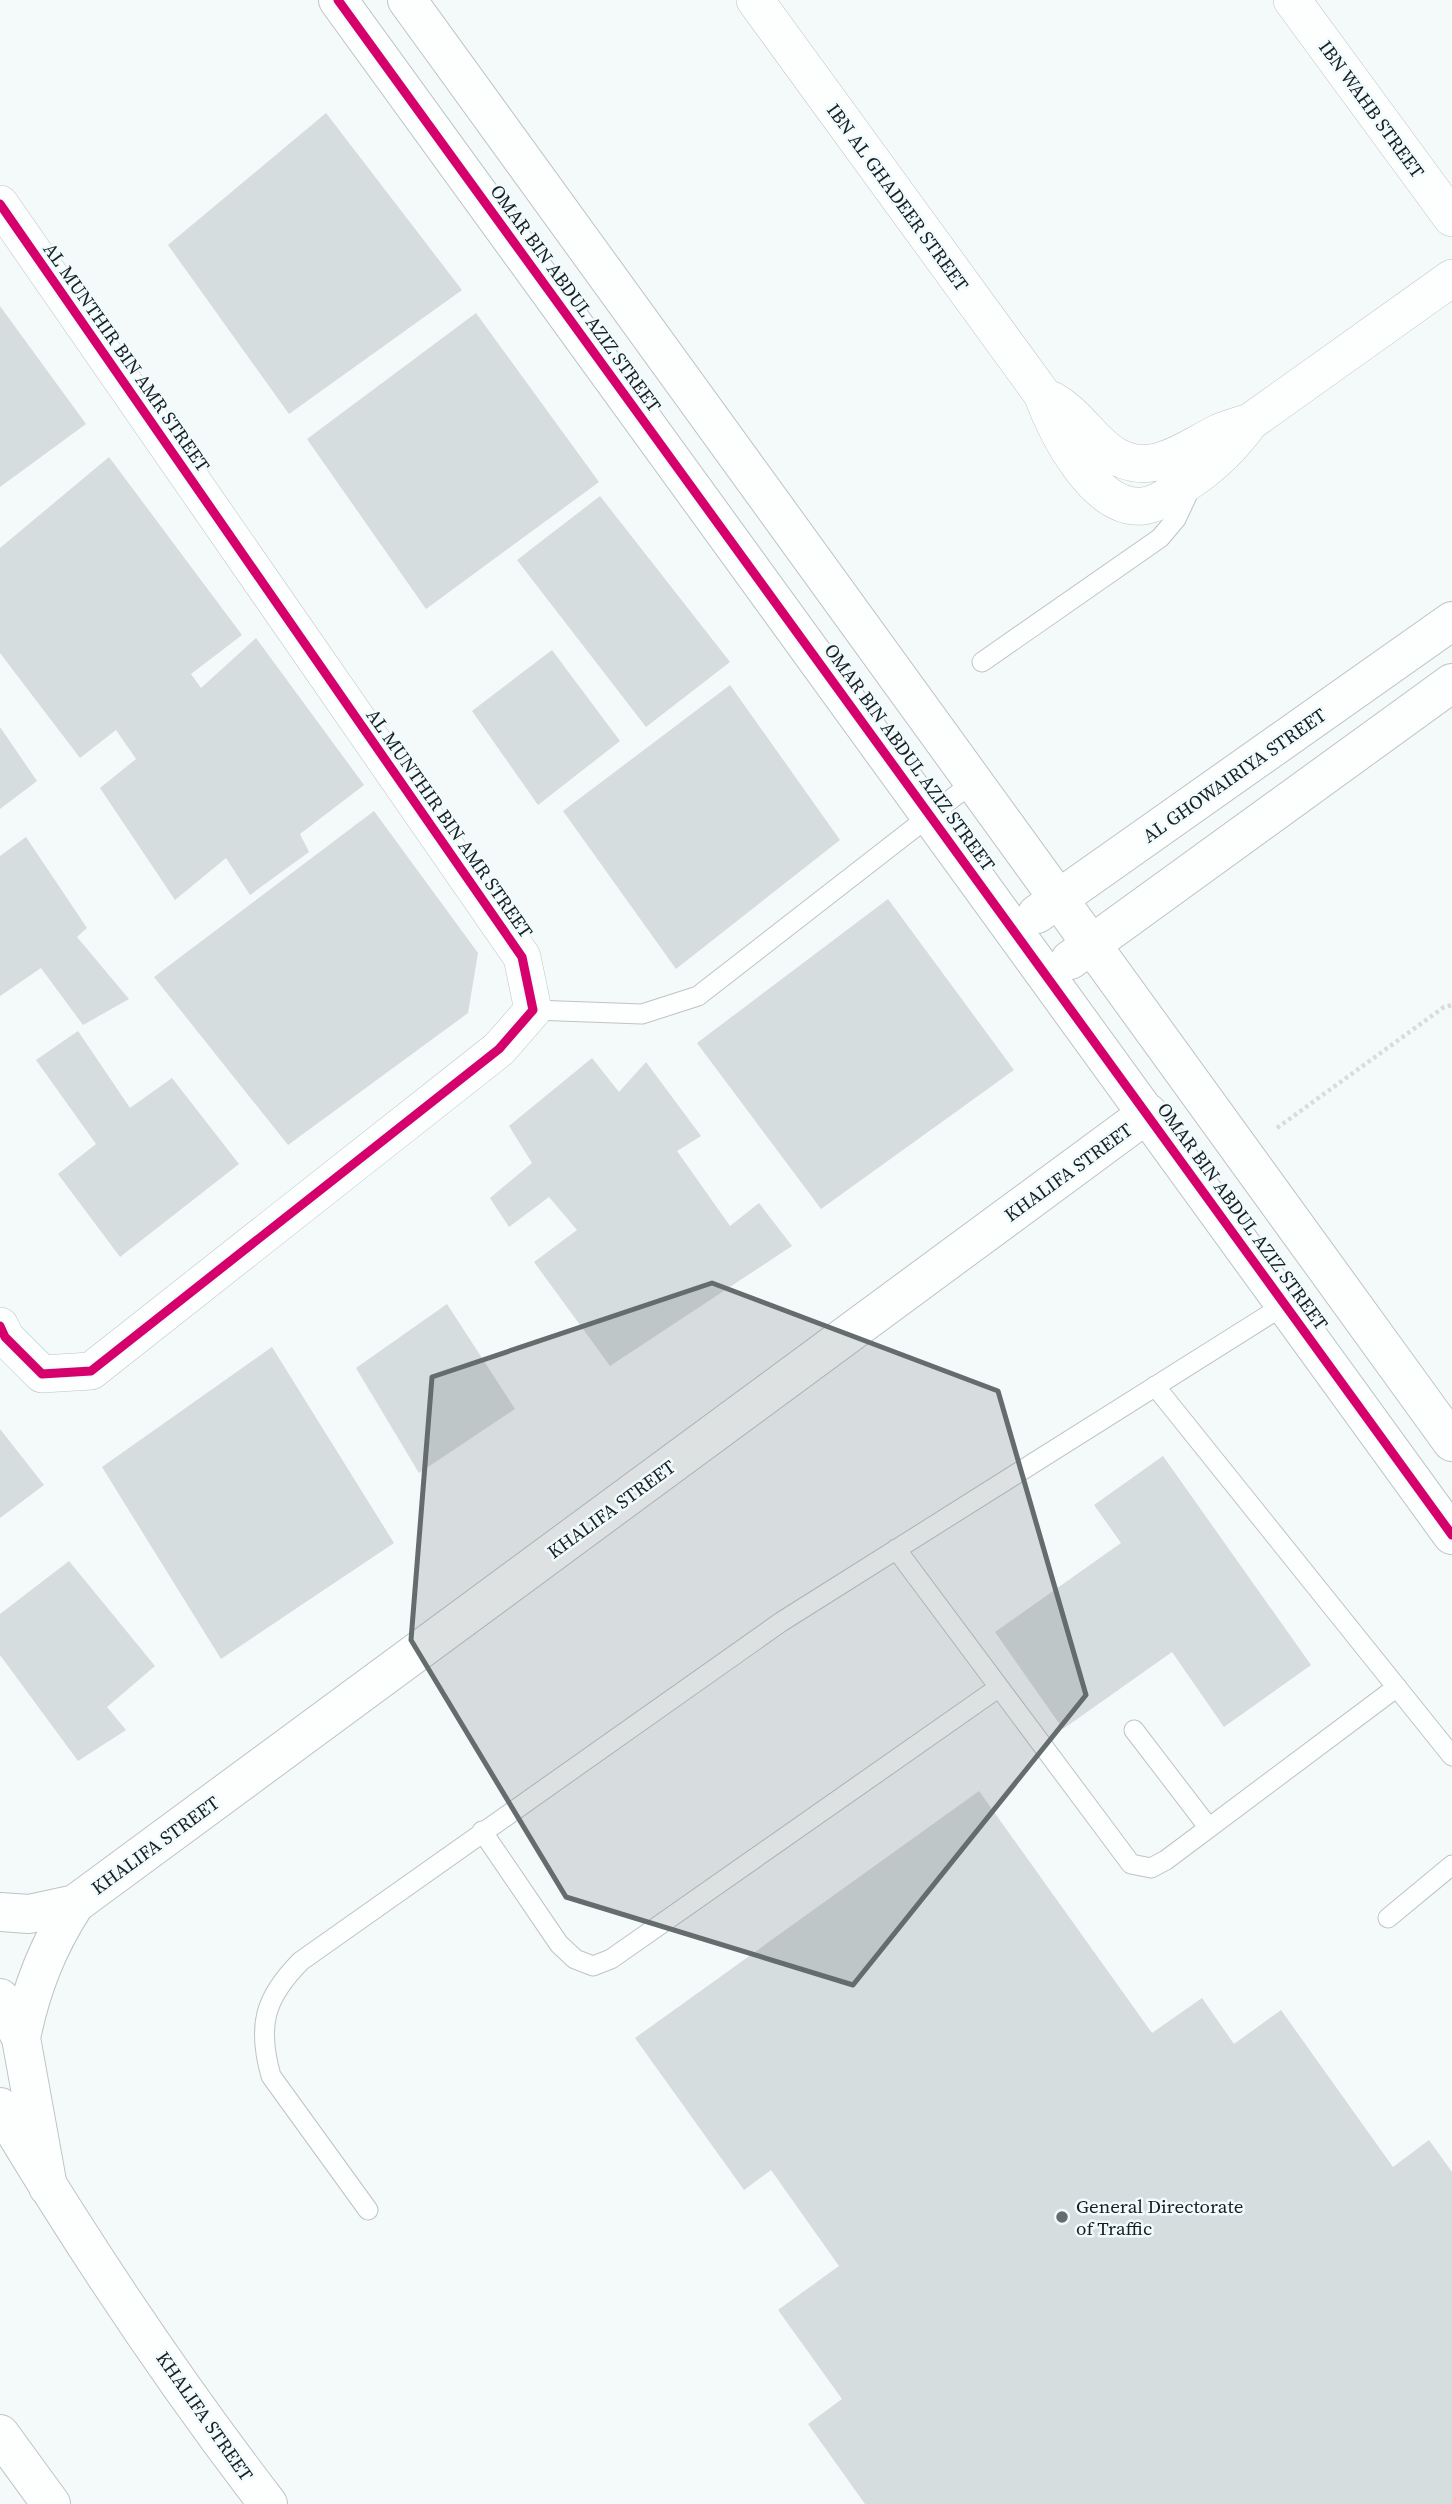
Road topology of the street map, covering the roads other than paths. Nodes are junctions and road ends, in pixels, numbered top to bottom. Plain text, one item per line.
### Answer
1 (338, 0) edge
2 (407, 0) edge
3 (755, 0) edge
4 (1292, 0) edge
5 (0, 204) edge
6 (1452, 218) edge
7 (1452, 278) edge
8 (1042, 394) junction
9 (1251, 422) junction
10 (1194, 478) junction
11 (1452, 621) edge
12 (982, 662) dead end
13 (1452, 683) edge
14 (972, 783) junction
15 (931, 817) junction
16 (1058, 900) junction
17 (1015, 929) junction
18 (1090, 944) junction
19 (1049, 977) junction
20 (533, 1010) junction
21 (1148, 1113) junction
22 (1286, 1304) junction
23 (0, 1326) edge
24 (1155, 1386) junction
25 (1452, 1442) edge
26 (1452, 1535) edge
27 (896, 1549) junction
28 (1397, 1686) junction
29 (998, 1688) junction
30 (1134, 1730) dead end
31 (1452, 1756) edge
32 (1209, 1828) junction
33 (482, 1831) junction
34 (1452, 1865) edge
35 (75, 1904) junction
36 (0, 1912) edge
37 (1388, 1917) dead end
38 (0, 1998) edge
39 (22, 2038) junction
40 (0, 2107) edge
41 (49, 2189) junction
42 (368, 2210) dead end
43 (0, 2434) edge
44 (0, 2458) edge
45 (17, 2504) edge
46 (51, 2504) edge
47 (268, 2504) edge

1 - 15 street, OMAR BIN ABDUL AZIZ STREET
2 - 14 street, OMAR BIN ABDUL AZIZ STREET
3 - 8 street, IBN AL GHADEER STREET
4 - 6 street, IBN WAHB STREET
5 - 20 street, AL MUNTHIR BIN AMR STREET
7 - 9 street, IBN AL GHADEER STREET
8 - 9 street, IBN AL GHADEER STREET
8 - 10 street, IBN AL GHADEER STREET
9 - 10 street, IBN AL GHADEER STREET
10 - 12 lane
11 - 16 street, AL GHOWAIRIYA STREET
13 - 18 street
14 - 15 lane
14 - 16 street, OMAR BIN ABDUL AZIZ STREET
15 - 17 street, OMAR BIN ABDUL AZIZ STREET
15 - 20 lane
16 - 17 street, AL GHOWAIRIYA STREET
16 - 18 street, OMAR BIN ABDUL AZIZ STREET
17 - 19 street, OMAR BIN ABDUL AZIZ STREET
18 - 19 street
18 - 25 street, OMAR BIN ABDUL AZIZ STREET
19 - 21 street, OMAR BIN ABDUL AZIZ STREET
20 - 23 street
21 - 22 street, OMAR BIN ABDUL AZIZ STREET
21 - 35 street, KHALIFA STREET
22 - 24 lane
22 - 26 street, OMAR BIN ABDUL AZIZ STREET
24 - 27 lane
24 - 28 lane
27 - 29 lane
27 - 33 lane
28 - 31 lane
28 - 32 lane
29 - 32 lane
29 - 33 lane
30 - 32 lane
33 - 42 lane
34 - 37 lane
35 - 36 street, KHALIFA STREET
35 - 39 street, KHALIFA STREET
38 - 39 street, KHALIFA STREET
39 - 41 street, KHALIFA STREET
40 - 41 street, KHALIFA STREET
41 - 47 street, KHALIFA STREET
43 - 46 street
44 - 45 street

